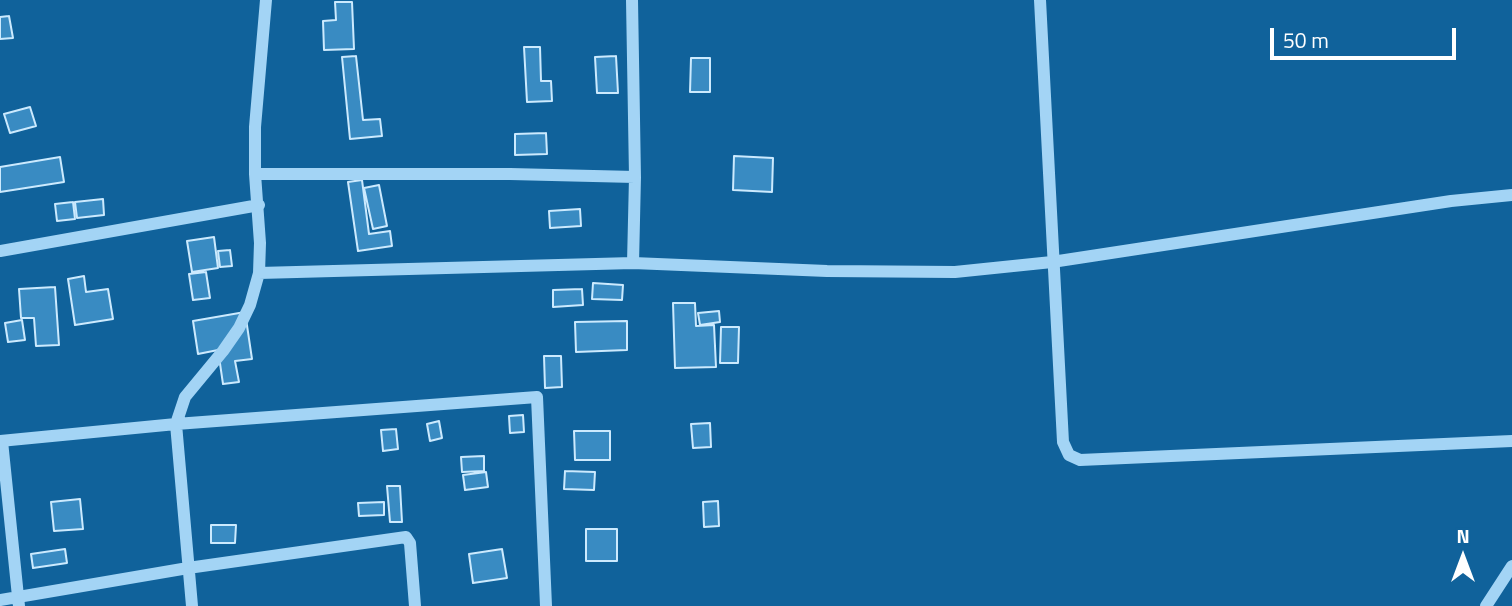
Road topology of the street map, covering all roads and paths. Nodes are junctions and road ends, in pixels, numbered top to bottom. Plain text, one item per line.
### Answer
1 (266, 0) edge
2 (632, 0) edge
3 (1040, 0) edge
4 (255, 174) junction
5 (635, 177) junction
6 (1512, 195) edge
7 (259, 205) junction
8 (0, 251) edge
9 (1052, 262) junction
10 (634, 263) junction
11 (259, 274) junction
12 (176, 424) junction
13 (1, 441) edge
14 (1512, 441) edge
15 (1512, 566) edge
16 (188, 568) junction
17 (0, 600) edge
18 (18, 601) edge
19 (192, 606) edge
20 (415, 606) edge
21 (546, 606) edge
22 (1486, 606) edge

1 - 4 street
2 - 5 street
3 - 9 street
4 - 5 street
4 - 7 street
5 - 10 street
6 - 9 street
7 - 8 street
7 - 11 street
9 - 10 street
9 - 14 street
10 - 11 street
11 - 12 street
12 - 13 street
12 - 16 street
12 - 21 street
13 - 18 street
15 - 22 street
16 - 18 street
16 - 19 street
16 - 20 street
17 - 18 street

